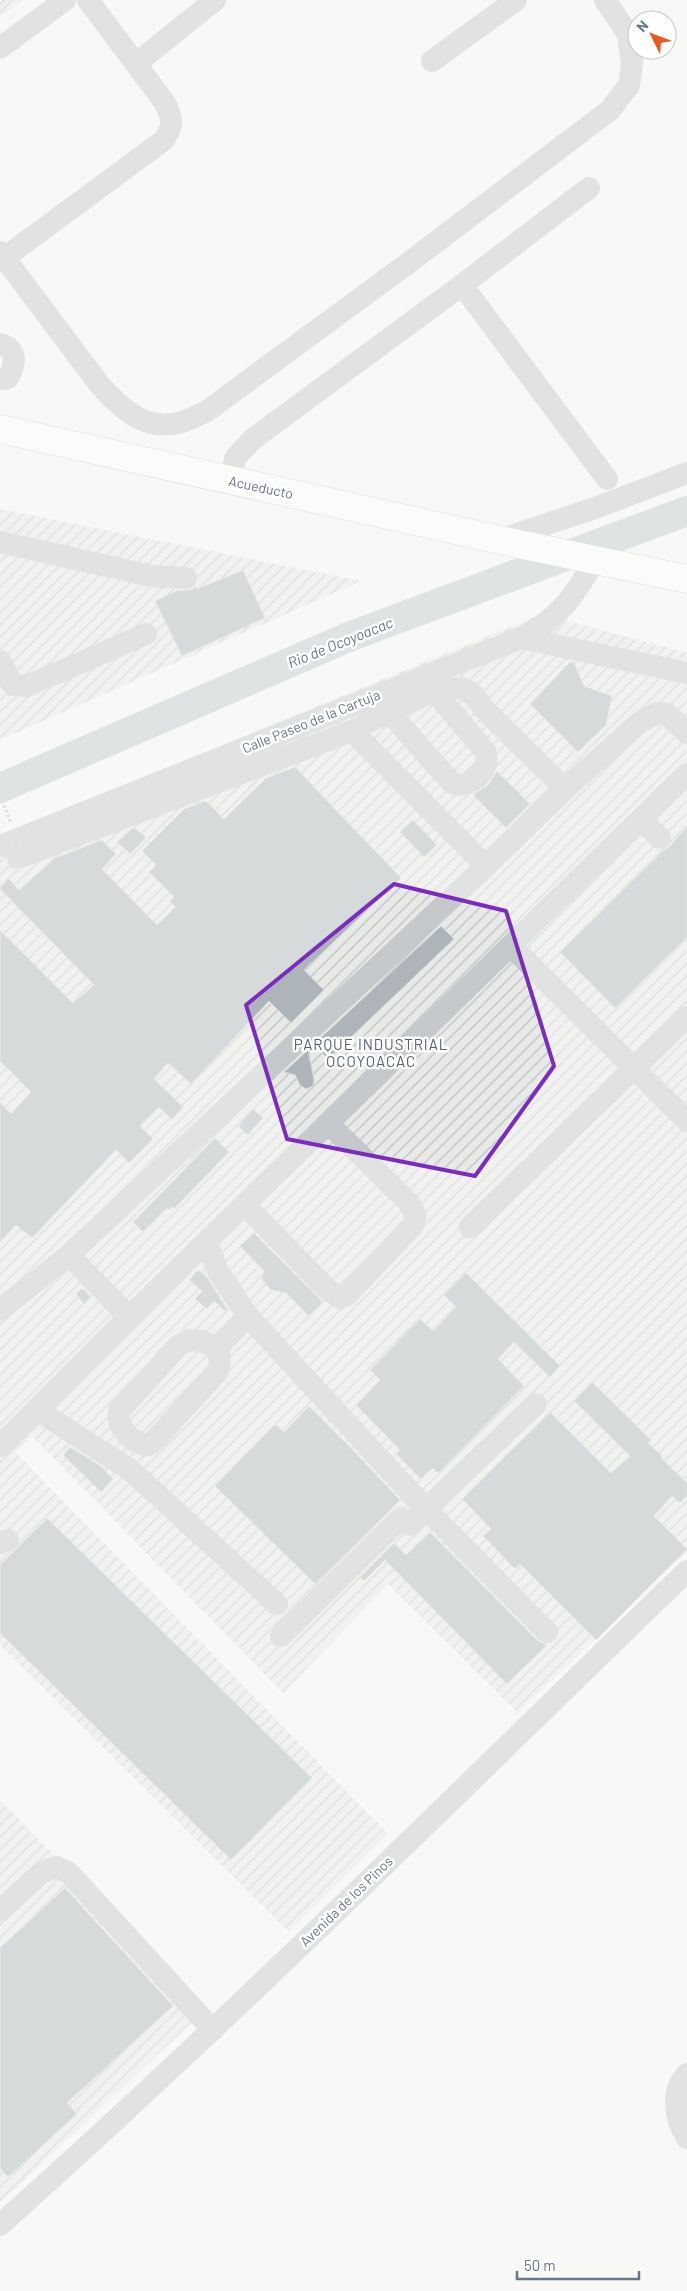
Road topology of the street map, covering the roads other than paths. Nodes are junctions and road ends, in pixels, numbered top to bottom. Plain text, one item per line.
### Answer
1 (65, 0) edge
2 (88, 0) edge
3 (215, 0) edge
4 (516, 0) edge
5 (605, 0) edge
6 (0, 48) edge
7 (432, 62) dead end
8 (137, 63) junction
9 (589, 188) dead end
10 (1, 257) edge
11 (462, 285) junction
12 (0, 344) edge
13 (0, 379) edge
14 (0, 429) edge
15 (687, 473) edge
16 (607, 479) dead end
17 (231, 480) junction
18 (0, 542) edge
19 (512, 542) junction
20 (588, 558) junction
21 (186, 578) dead end
22 (687, 578) edge
23 (146, 634) dead end
24 (521, 638) junction
25 (0, 661) edge
26 (584, 666) dead end
27 (687, 673) edge
28 (687, 680) edge
29 (427, 696) junction
30 (388, 711) junction
31 (352, 731) junction
32 (687, 733) edge
33 (687, 774) edge
34 (565, 789) junction
35 (641, 820) junction
36 (660, 838) dead end
37 (11, 849) edge
38 (486, 866) junction
39 (512, 946) junction
40 (687, 1017) edge
41 (635, 1069) junction
42 (687, 1121) edge
43 (329, 1124) junction
44 (245, 1205) junction
45 (470, 1227) dead end
46 (207, 1242) junction
47 (70, 1255) junction
48 (0, 1310) edge
49 (248, 1316) junction
50 (129, 1317) junction
51 (216, 1349) junction
52 (536, 1404) dead end
53 (38, 1408) junction
54 (0, 1446) edge
55 (425, 1508) junction
56 (687, 1571) edge
57 (277, 1604) dead end
58 (547, 1632) dead end
59 (282, 1636) dead end
60 (0, 1911) edge
61 (213, 2030) junction
62 (687, 2074) edge
63 (687, 2138) edge
64 (0, 2225) edge

1 - 6 street
2 - 8 street
3 - 8 street
4 - 7 street
5 - 10 street
8 - 10 street
9 - 11 street
11 - 16 street
11 - 17 street
12 - 13 street
14 - 17 main road, Acueducto
15 - 19 street
17 - 19 main road, Acueducto
18 - 21 street
19 - 20 main road, Acueducto
20 - 22 main road, Acueducto
20 - 24 street, Calle Paseo de la Cartuja
23 - 25 street
24 - 27 street
24 - 37 street, Calle Paseo de la Cartuja
26 - 28 street
29 - 30 street
29 - 30 street
29 - 34 street
30 - 31 street
31 - 37 street
31 - 38 street
32 - 34 street
33 - 35 street
34 - 38 street
35 - 36 street
35 - 39 street
38 - 47 street
39 - 41 street
39 - 43 street
40 - 41 street
41 - 42 street
41 - 45 street
43 - 44 street
43 - 44 street
44 - 46 street
46 - 49 street
46 - 50 street
47 - 48 street
47 - 50 street
49 - 51 street
49 - 55 street
50 - 53 street
51 - 51 street
52 - 55 street
53 - 54 street
53 - 57 street
55 - 58 street
55 - 59 street
56 - 61 street, Avenida de los Pinos
60 - 61 street
61 - 64 street, Avenida de los Pinos
62 - 63 street

